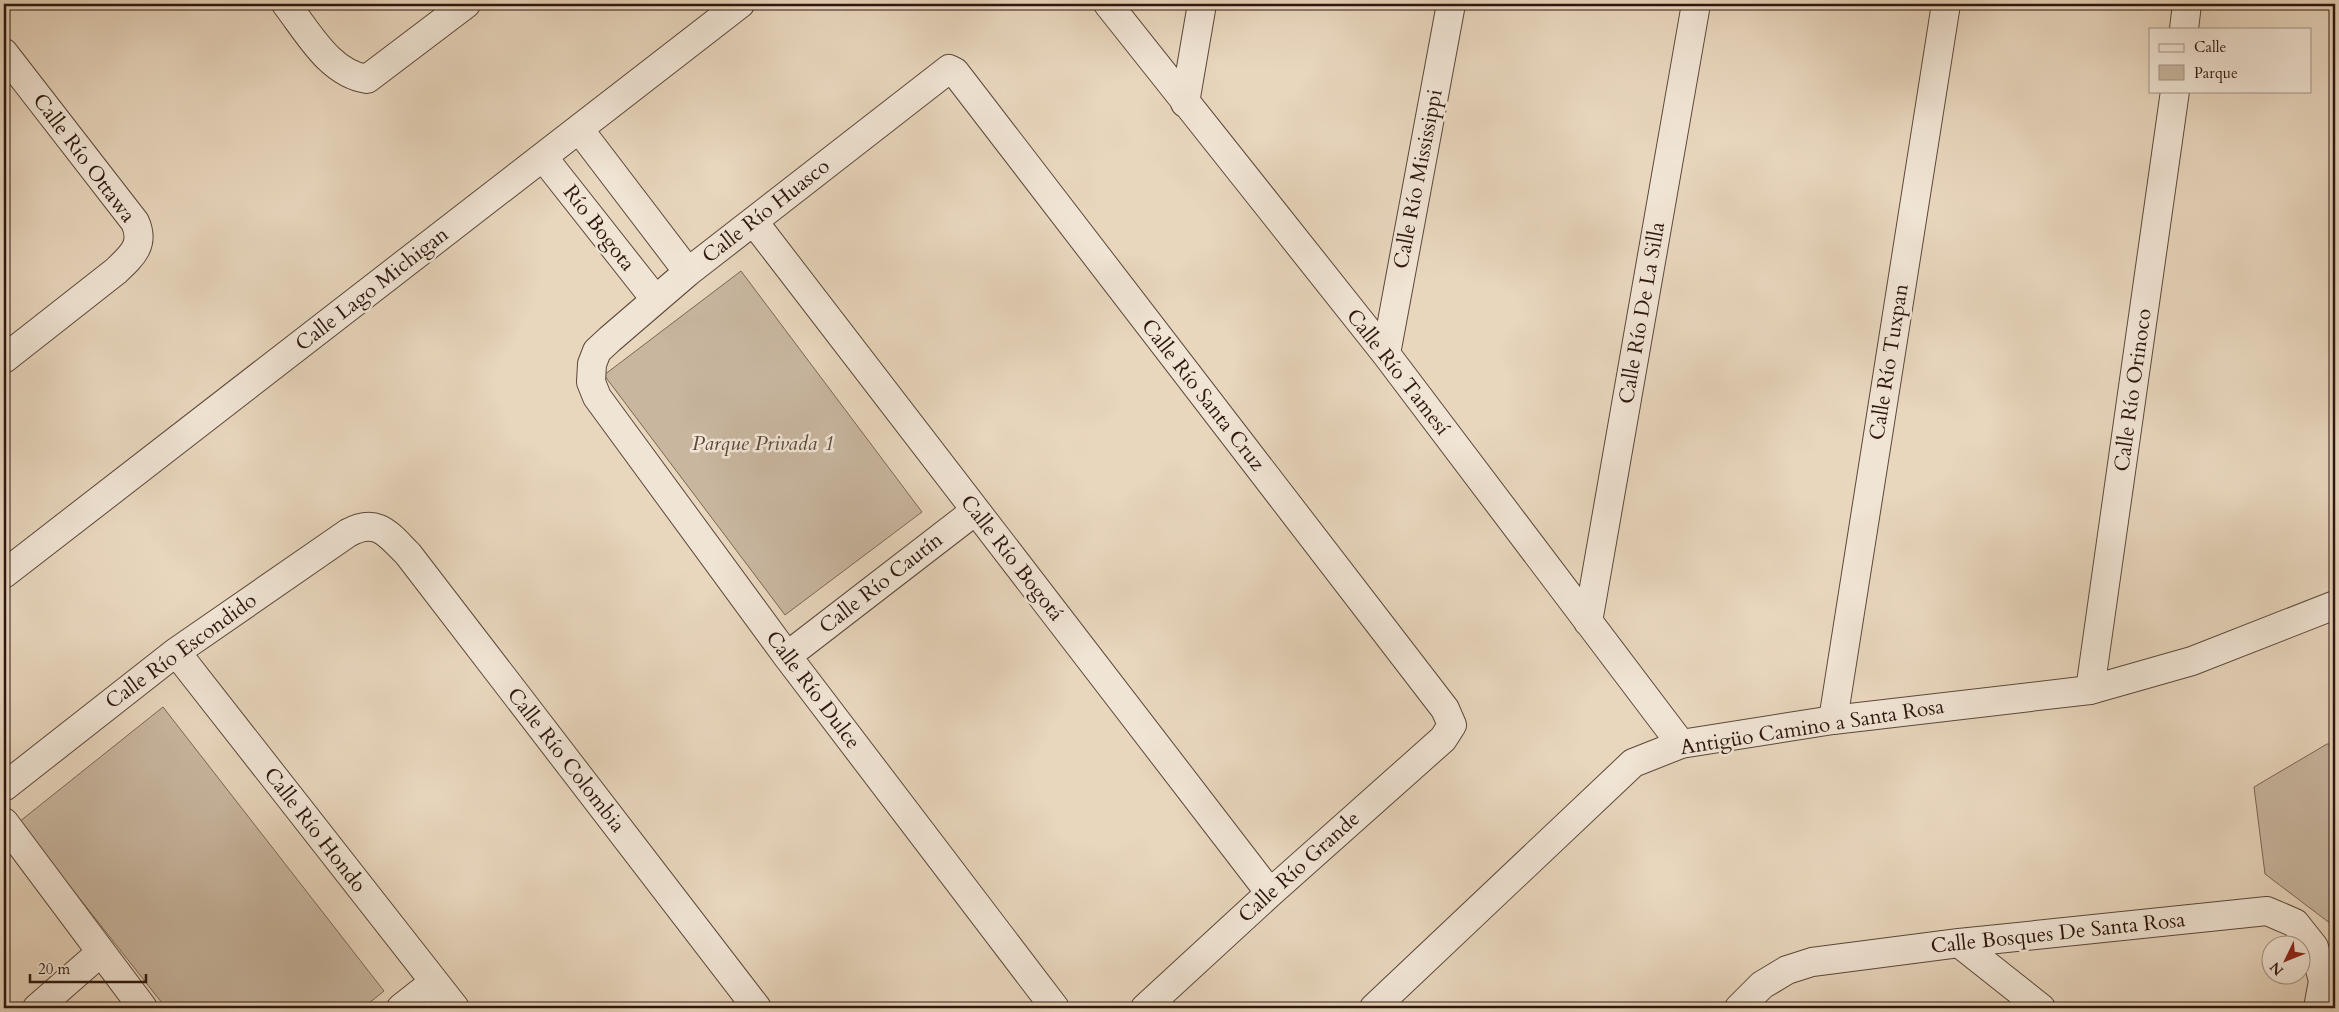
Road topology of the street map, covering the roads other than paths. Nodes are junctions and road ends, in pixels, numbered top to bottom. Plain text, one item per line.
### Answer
1 (286, 4) edge
2 (466, 4) edge
3 (740, 4) edge
4 (1108, 4) edge
5 (1202, 4) edge
6 (1451, 4) edge
7 (1696, 4) edge
8 (1946, 4) edge
9 (2187, 4) edge
10 (2184, 28) edge
11 (4, 53) edge
12 (949, 69) joint
13 (2175, 92) edge
14 (1185, 103) junction
15 (579, 129) junction
16 (542, 157) junction
17 (754, 222) junction
18 (688, 272) junction
19 (655, 299) junction
20 (1386, 354) junction
21 (4, 359) edge
22 (592, 364) joint
23 (975, 511) junction
24 (366, 526) joint
25 (4, 574) edge
26 (2335, 604) edge
27 (1588, 622) junction
28 (176, 652) junction
29 (786, 656) junction
30 (2090, 690) junction
31 (1832, 720) junction
32 (1452, 725) joint
33 (1681, 744) junction
34 (4, 787) edge
35 (4, 822) edge
36 (1270, 893) junction
37 (1959, 943) junction
38 (100, 953) junction
39 (434, 982) junction
40 (134, 1005) edge
41 (37, 1008) edge
42 (401, 1008) edge
43 (454, 1008) edge
44 (757, 1008) edge
45 (1055, 1008) edge
46 (1144, 1008) edge
47 (1374, 1008) edge
48 (1739, 1008) edge
49 (2041, 1008) edge
50 (2318, 1008) edge

1 - 2 street
3 - 15 street, Calle Lago Michigan
4 - 14 street, Calle Río Tamesí
5 - 14 street
6 - 20 street, Calle Río Mississippi
7 - 27 street, Calle Río De La Silla
8 - 31 street, Calle Río Tuxpan
9 - 10 street
11 - 21 street, Calle Río Ottawa
12 - 17 street, Calle Río Huasco
12 - 32 street, Calle Río Santa Cruz
13 - 30 street, Calle Río Orinoco
14 - 20 street, Calle Río Tamesí
15 - 16 street, Calle Lago Michigan
15 - 18 street, Río Bogota
16 - 19 street, Río Bogota
16 - 25 street, Calle Lago Michigan
17 - 18 street, Calle Río Huasco
17 - 23 street, Calle Río Bogotá
18 - 19 street, Calle Río Huasco
19 - 22 street, Calle Río Huasco
20 - 27 street, Calle Río Tamesí
22 - 29 street, Calle Río Dulce
23 - 29 street, Calle Río Cautín
23 - 36 street, Calle Río Bogotá
24 - 28 street, Calle Río Escondido
24 - 44 street, Calle Río Colombia
26 - 30 street, Antigüo Camino a Santa Rosa
27 - 33 street, Calle Río Tamesí
28 - 34 street, Calle Río Escondido
28 - 39 street, Calle Río Hondo
29 - 45 street, Calle Río Dulce
30 - 31 street, Antigüo Camino a Santa Rosa
31 - 33 street, Antigüo Camino a Santa Rosa
32 - 36 street, Calle Río Grande
33 - 47 street, Antigüo Camino a Santa Rosa
35 - 38 street
36 - 46 street, Calle Río Grande
37 - 48 street, Calle Bosques De Santa Rosa
37 - 49 street
37 - 50 street, Calle Bosques De Santa Rosa
38 - 40 street
38 - 41 street
39 - 42 street
39 - 43 street, Calle Río Hondo

